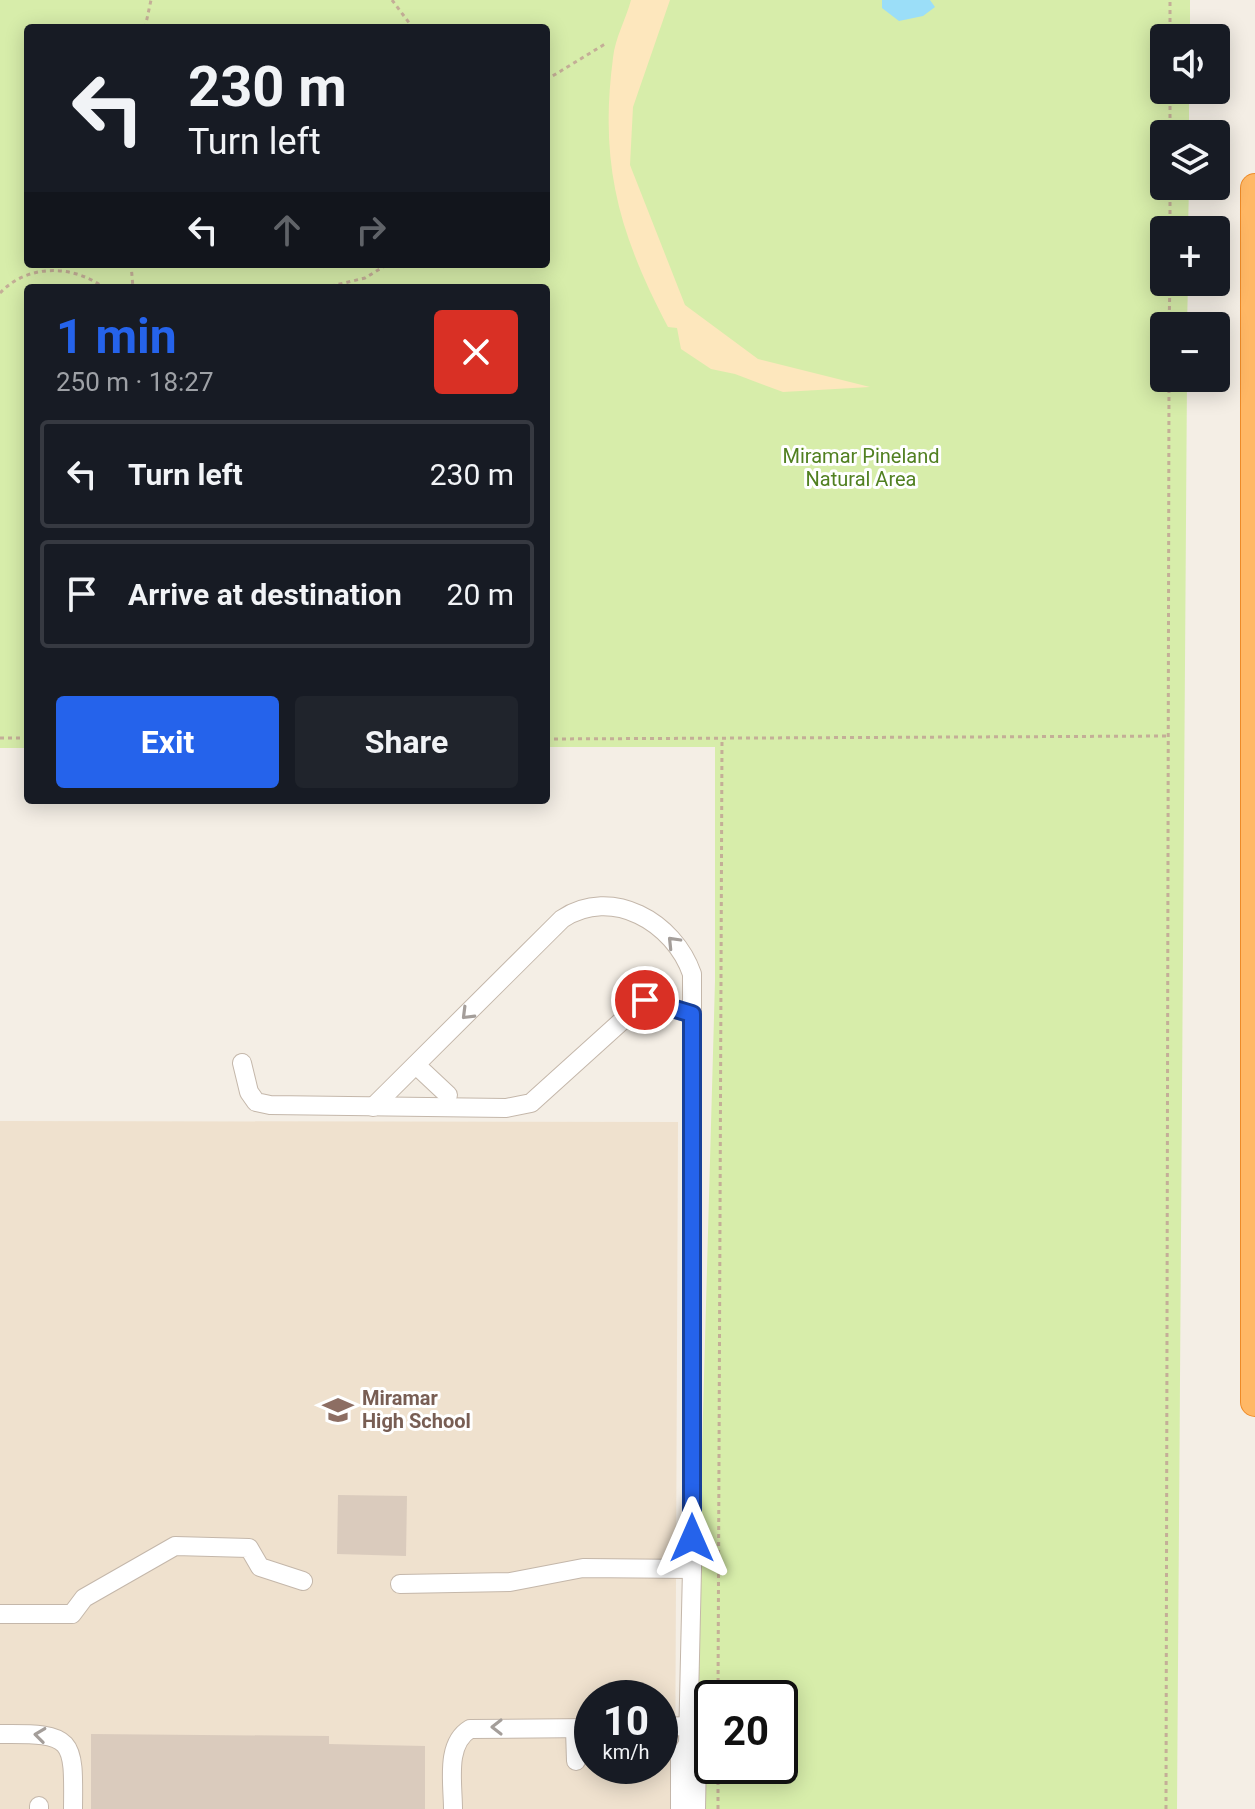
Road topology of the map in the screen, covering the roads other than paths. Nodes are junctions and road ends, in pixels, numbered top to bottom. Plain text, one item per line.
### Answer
1 (1255, 188) edge
2 (692, 1014) junction
3 (242, 1063) dead end
4 (416, 1065) junction
5 (448, 1095) dead end
6 (373, 1107) junction
7 (1255, 1402) edge
8 (692, 1569) junction
9 (303, 1581) dead end
10 (400, 1584) dead end
11 (0, 1614) edge
12 (574, 1729) edge
13 (678, 1732) edge
14 (0, 1734) edge
15 (688, 1735) junction
16 (73, 1809) edge
17 (453, 1809) edge
18 (680, 1809) edge
19 (696, 1809) edge

1 - 7 highway
2 -> 4 lane
2 - 6 lane
2 - 8 lane
3 - 6 lane
4 - 5 lane
4 - 6 lane
8 - 10 lane
8 - 15 lane
9 - 11 lane
12 -> 17 lane
13 - 15 lane
16 -> 14 lane
15 - 18 lane
15 - 19 lane

